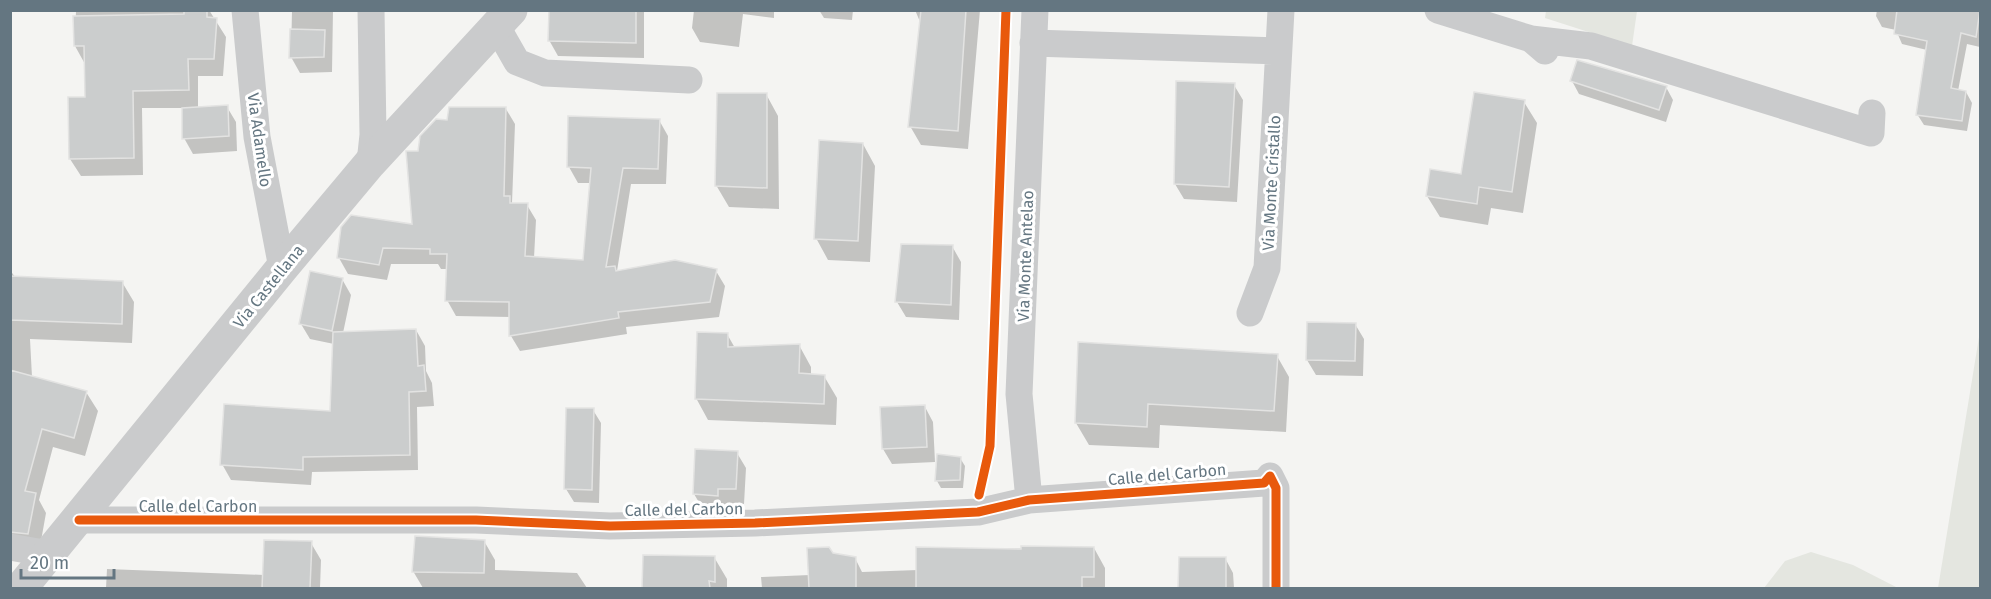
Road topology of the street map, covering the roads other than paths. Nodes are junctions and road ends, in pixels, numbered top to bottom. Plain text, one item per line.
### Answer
1 (245, 10) edge
2 (371, 10) edge
3 (1035, 10) edge
4 (1281, 10) edge
5 (1438, 10) edge
6 (504, 19) edge
7 (1531, 39) junction
8 (1033, 43) junction
9 (1278, 51) junction
10 (1552, 57) dead end
11 (689, 80) dead end
12 (1872, 113) dead end
13 (370, 163) junction
14 (282, 268) junction
15 (1250, 313) dead end
16 (1029, 500) junction
17 (78, 520) junction
18 (10, 547) edge
19 (49, 554) junction
20 (21, 588) edge
21 (1276, 588) edge

1 - 14 street, Via Adamello
2 - 13 street
3 - 8 street, Via Monte Antelao
4 - 9 street, Via Monte Cristallo
5 - 7 street
6 - 11 street, Via Castellana
6 - 13 street, Via Castellana
7 - 10 street
7 - 12 street
8 - 9 street
8 - 16 street, Via Monte Antelao
9 - 15 street, Via Monte Cristallo
13 - 14 street, Via Castellana
14 - 17 street, Via Castellana
16 - 17 street, Calle del Carbon
16 - 21 street, Calle del Carbon
17 - 19 street, Via Castellana
18 - 19 street
19 - 20 street, Via Castellana

